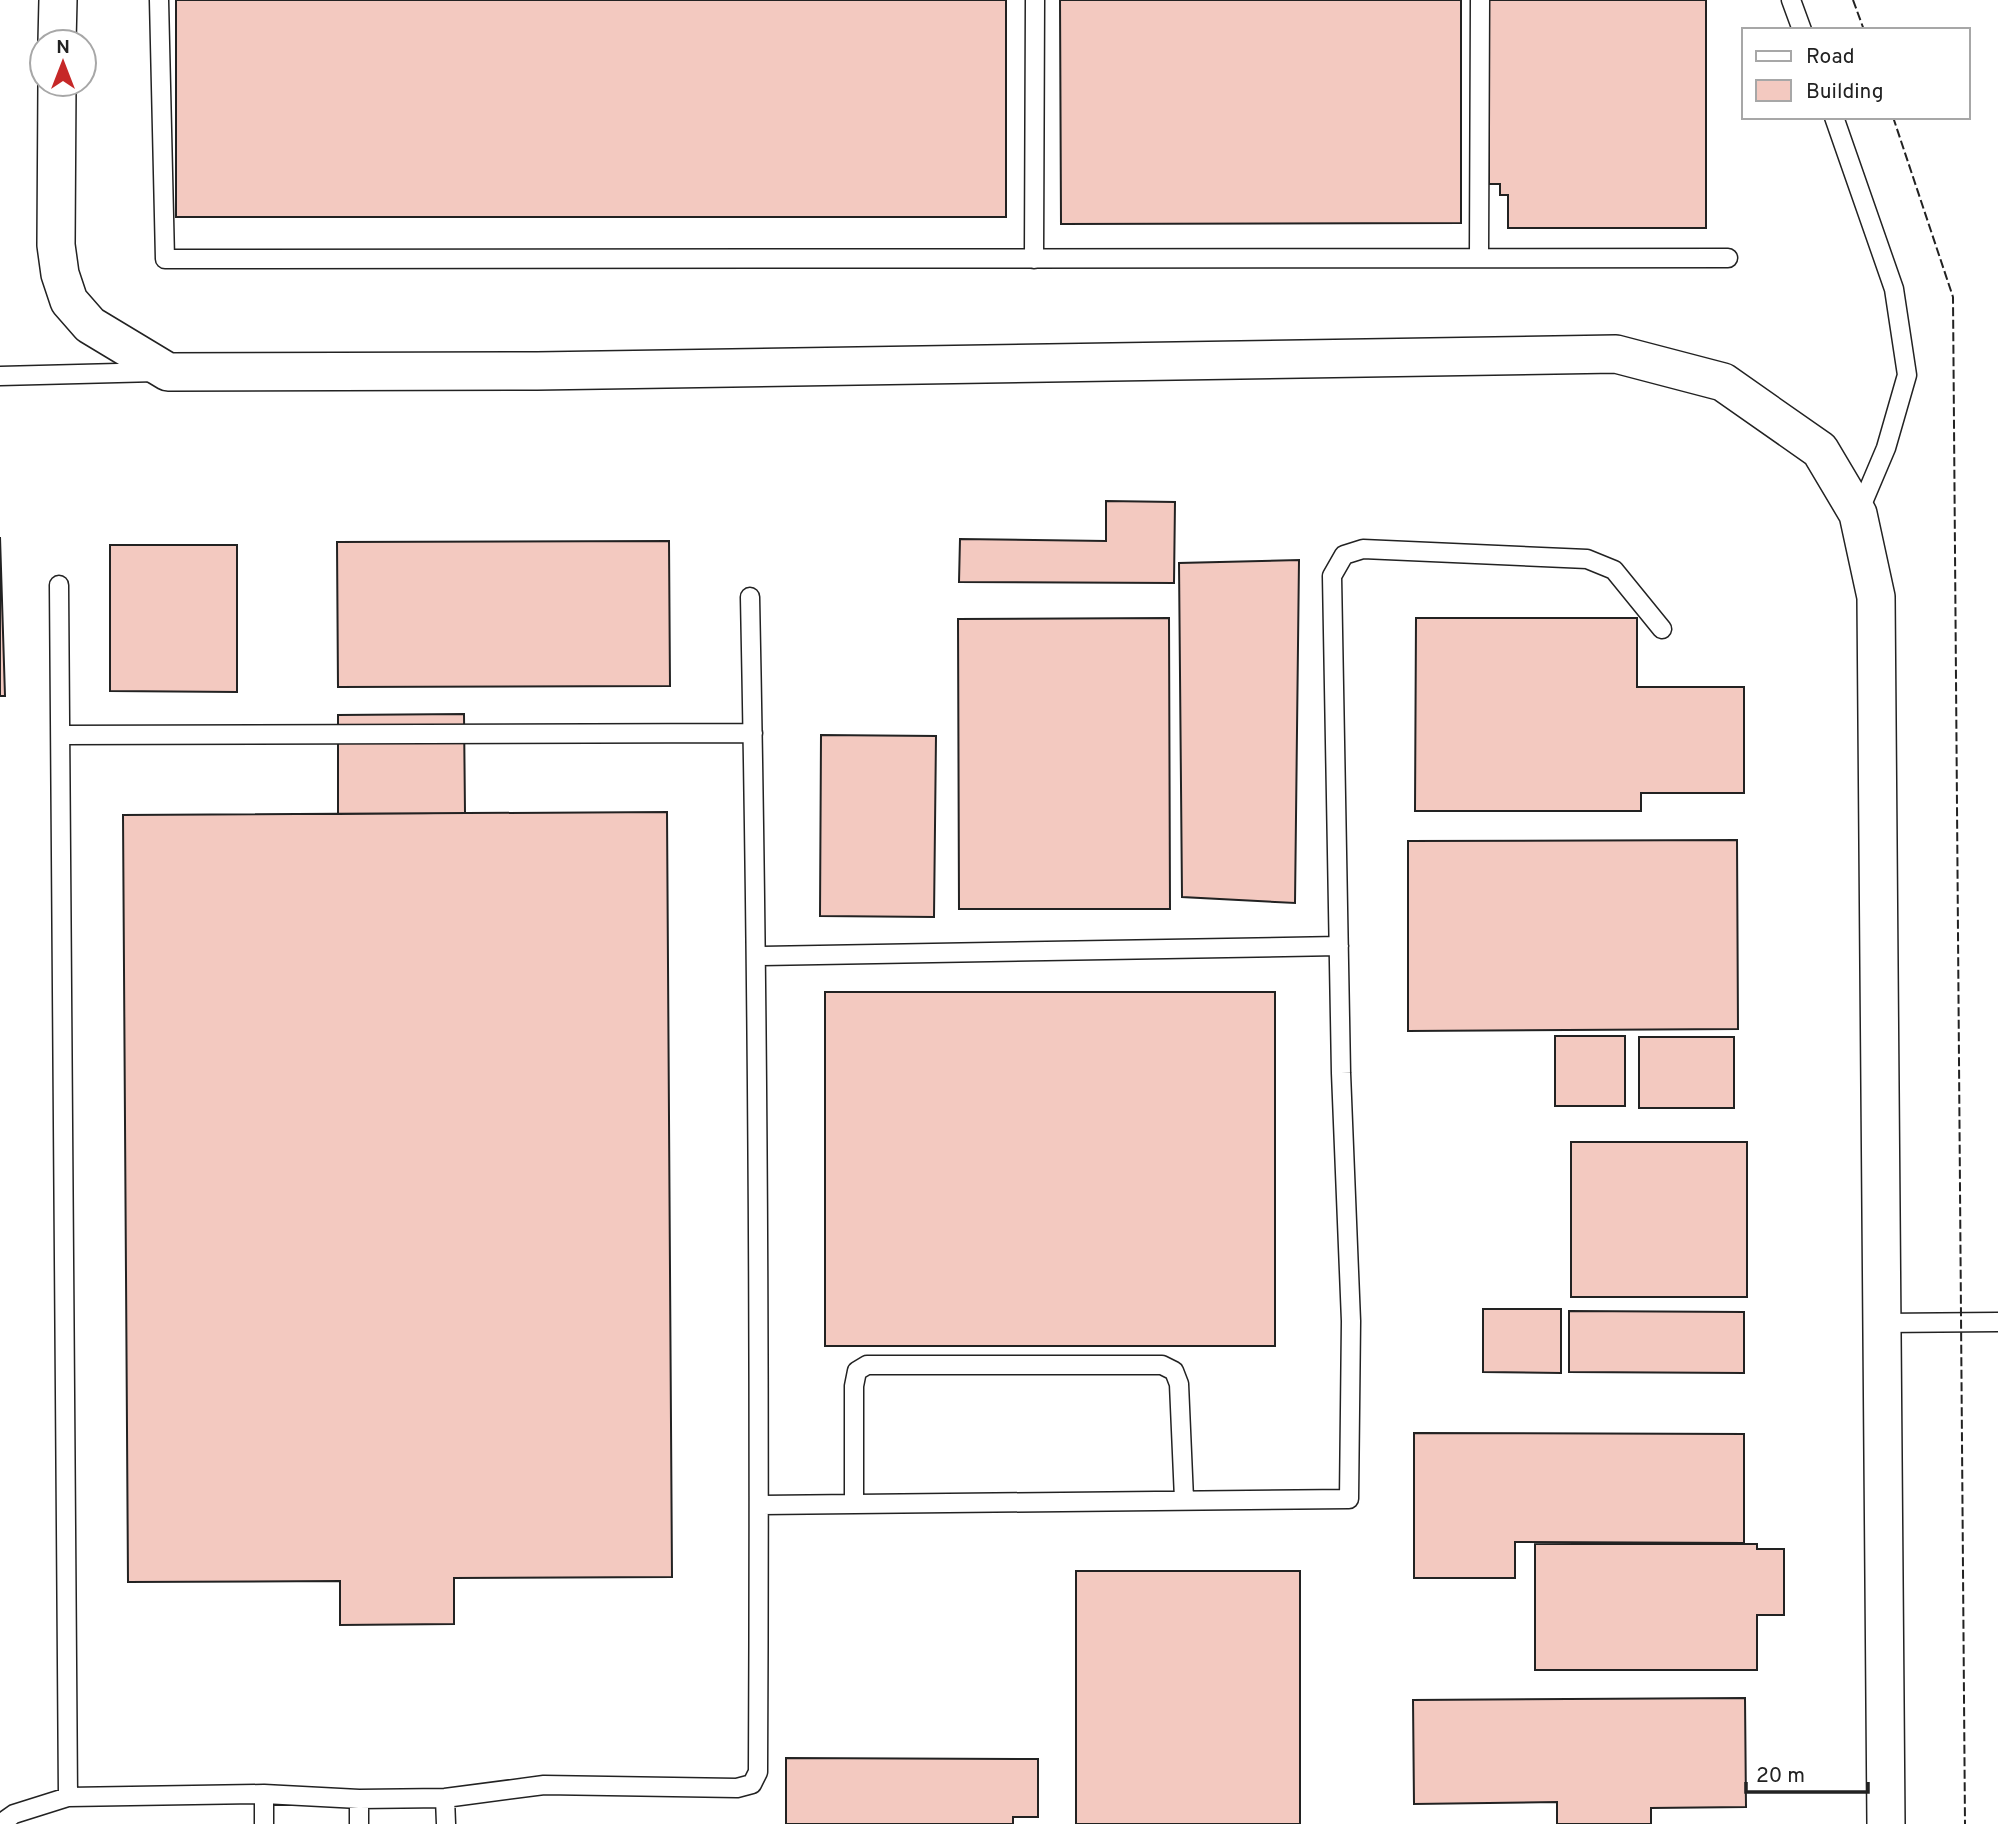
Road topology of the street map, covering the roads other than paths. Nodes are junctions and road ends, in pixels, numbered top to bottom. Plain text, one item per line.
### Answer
1 (58, 0) edge
2 (159, 0) edge
3 (1035, 0) edge
4 (1480, 0) edge
5 (1791, 0) edge
6 (57, 28) edge
7 (1801, 28) edge
8 (57, 98) edge
9 (1835, 119) edge
10 (1479, 258) junction
11 (1728, 258) dead end
12 (1034, 259) junction
13 (168, 372) junction
14 (0, 376) edge
15 (1858, 514) junction
16 (59, 585) dead end
17 (750, 597) dead end
18 (1662, 629) dead end
19 (753, 733) junction
20 (61, 736) junction
21 (1339, 946) junction
22 (757, 956) junction
23 (1998, 1322) edge
24 (1882, 1323) junction
25 (1184, 1499) junction
26 (854, 1503) junction
27 (759, 1506) junction
28 (264, 1794) junction
29 (68, 1797) junction
30 (445, 1798) junction
31 (359, 1800) junction
32 (0, 1824) edge
33 (264, 1824) edge
34 (359, 1824) edge
35 (446, 1824) edge
36 (1886, 1824) edge

1 - 6 street
2 - 12 lane
3 - 12 lane
4 - 10 lane
5 - 7 lane
8 - 13 street
9 - 15 lane
10 - 11 lane
10 - 12 lane
13 - 14 lane
13 - 15 street
15 - 24 street
16 - 20 lane
17 - 19 lane
18 - 21 lane
19 - 20 lane
19 - 22 lane
20 - 29 lane
21 - 22 lane
21 - 25 lane
22 - 27 lane
23 - 24 lane
24 - 36 street
25 - 26 lane
25 - 26 lane
26 - 27 lane
27 - 30 lane
28 - 29 lane
28 - 31 lane
28 - 33 lane
29 - 32 lane
30 - 31 lane
30 - 35 lane
31 - 34 lane

